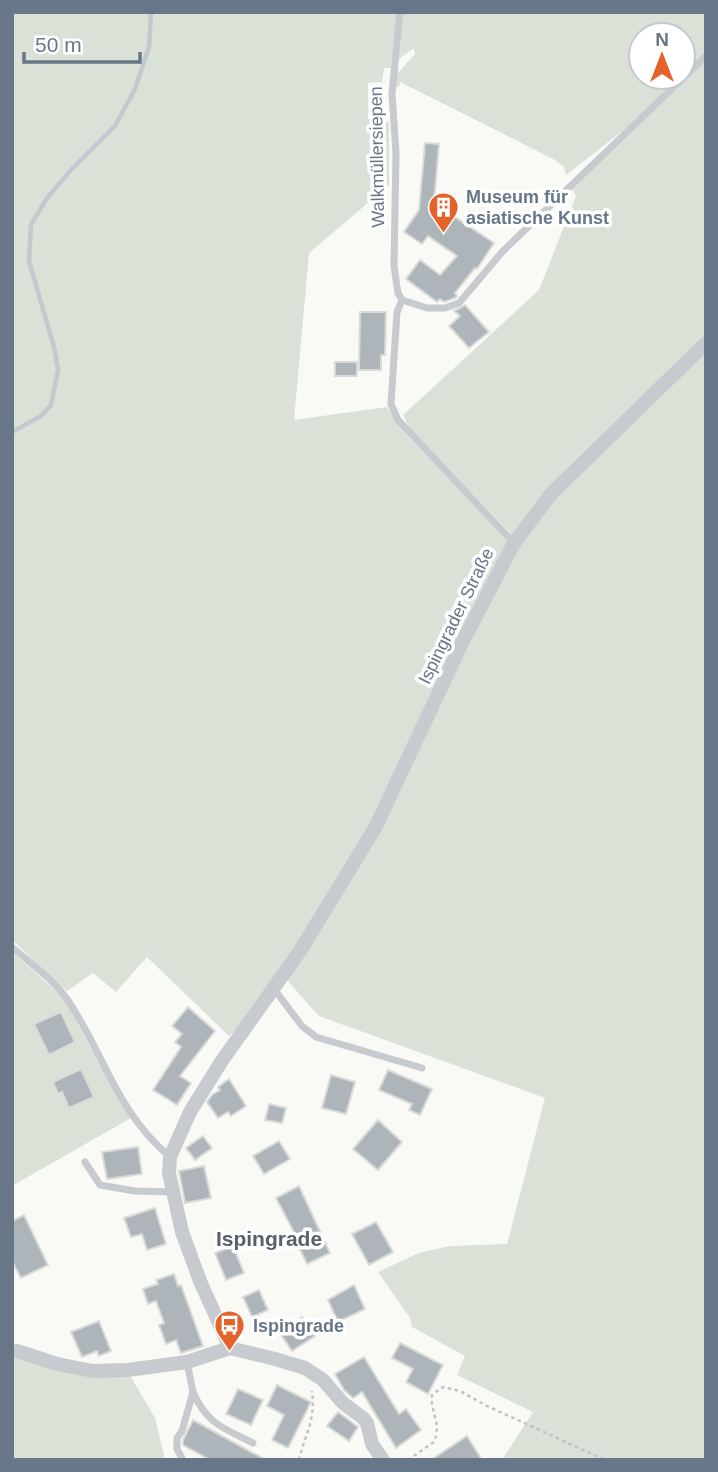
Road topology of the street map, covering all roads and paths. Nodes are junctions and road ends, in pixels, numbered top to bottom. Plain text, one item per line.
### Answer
1 (400, 12) edge
2 (706, 55) edge
3 (402, 300) junction
4 (706, 343) edge
5 (514, 543) junction
6 (12, 947) edge
7 (273, 989) junction
8 (422, 1068) dead end
9 (170, 1157) junction
10 (85, 1162) dead end
11 (173, 1192) junction
12 (230, 1348) junction
13 (17, 1351) dead end
14 (187, 1362) junction
15 (305, 1368) junction
16 (193, 1392) junction
17 (253, 1443) dead end
18 (183, 1460) edge
19 (299, 1460) edge
20 (383, 1460) edge
21 (408, 1460) edge
22 (605, 1460) edge

1 - 3 lane, Walkmüllersiepen
2 - 3 lane
3 - 5 lane
4 - 5 street, Ispingrader Straße
5 - 7 street, Ispingrader Straße
6 - 9 lane
7 - 8 lane
7 - 9 street
9 - 11 street
10 - 11 lane
11 - 12 street
12 - 14 street
12 - 15 street
13 - 14 street
14 - 16 lane
15 - 19 path
15 - 20 street
16 - 17 lane
16 - 18 lane
21 - 22 path

